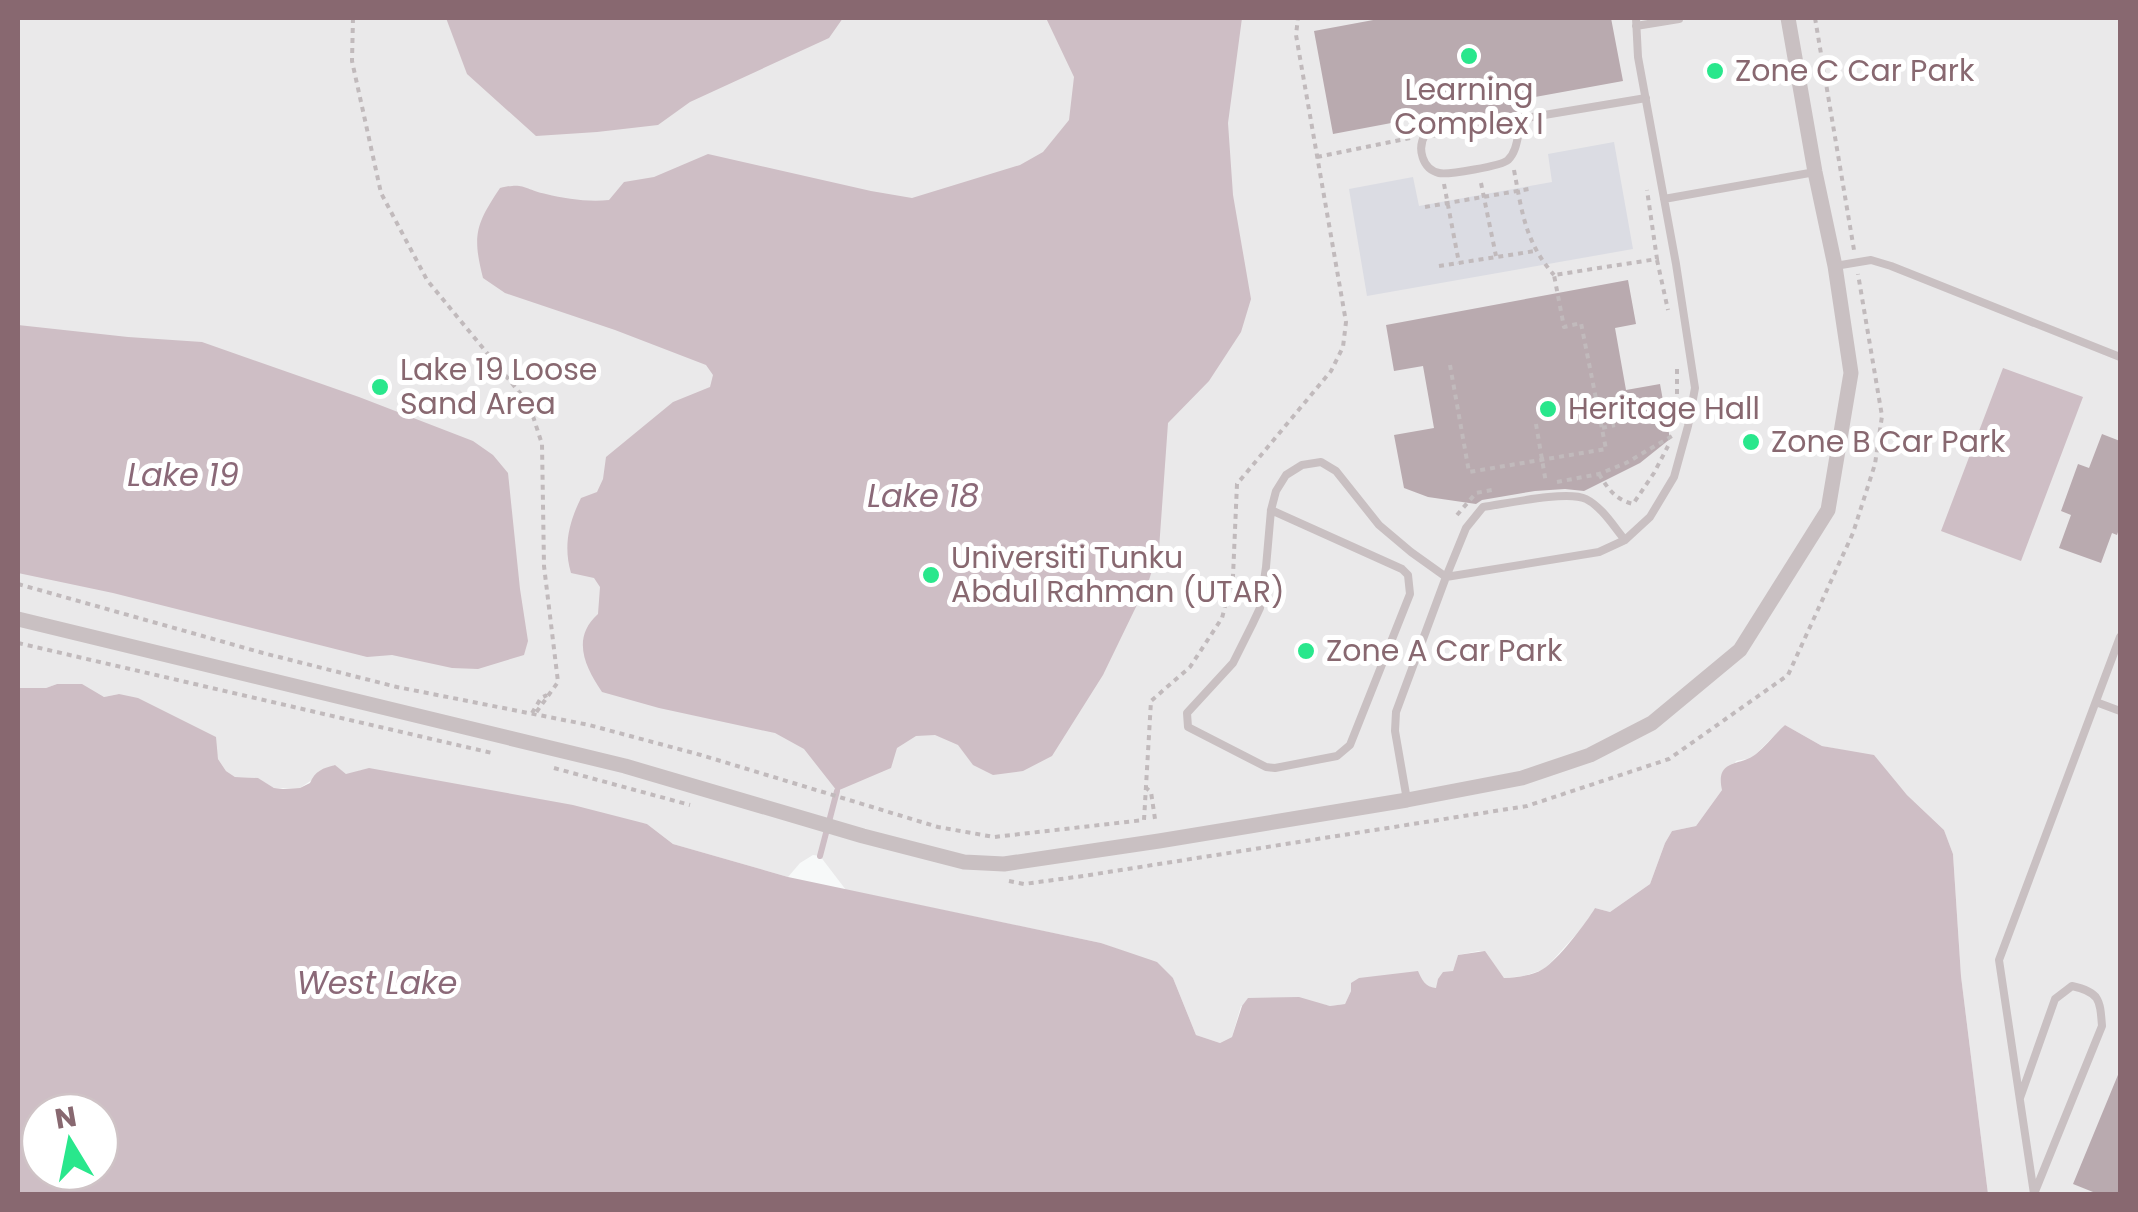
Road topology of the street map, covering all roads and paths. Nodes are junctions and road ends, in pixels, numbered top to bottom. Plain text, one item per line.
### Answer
1 (353, 18) edge
2 (1298, 18) edge
3 (1788, 18) edge
4 (1815, 18) edge
5 (1679, 19) edge
6 (1636, 22) edge
7 (1646, 98) junction
8 (1524, 116) junction
9 (1425, 135) junction
10 (1512, 156) junction
11 (1317, 157) junction
12 (1816, 172) junction
13 (1645, 180) dead end
14 (1529, 189) dead end
15 (1518, 191) junction
16 (1484, 197) junction
17 (1664, 198) junction
18 (1448, 203) junction
19 (1425, 208) dead end
20 (1535, 251) junction
21 (1496, 256) junction
22 (1657, 259) junction
23 (1460, 262) junction
24 (1856, 263) junction
25 (1438, 266) dead end
26 (1835, 266) junction
27 (1554, 276) junction
28 (1671, 322) dead end
29 (2120, 358) edge
30 (1677, 362) dead end
31 (1450, 365) dead end
32 (1604, 400) dead end
33 (1596, 402) junction
34 (1677, 415) dead end
35 (1536, 424) dead end
36 (1615, 425) dead end
37 (1602, 428) junction
38 (1543, 460) junction
39 (1599, 474) junction
40 (1547, 483) dead end
41 (1271, 510) junction
42 (1625, 540) junction
43 (1446, 578) junction
44 (18, 584) edge
45 (18, 618) edge
46 (2120, 638) edge
47 (18, 642) edge
48 (2096, 702) junction
49 (2120, 711) edge
50 (534, 714) junction
51 (498, 755) dead end
52 (539, 764) dead end
53 (1145, 787) junction
54 (1407, 800) junction
55 (704, 808) dead end
56 (1155, 819) dead end
57 (1005, 880) dead end
58 (2020, 1099) junction

1 - 50 path
2 - 11 path
3 - 12 street
4 - 24 path
5 - 6 lane
6 - 7 lane
7 - 8 lane
7 - 17 lane
8 - 9 lane
8 - 10 lane
9 - 10 lane
9 - 11 path
10 - 15 path
11 - 53 path
12 - 17 lane
12 - 26 street
13 - 22 path
14 - 15 path
15 - 16 path
15 - 20 path
16 - 18 path
16 - 21 path
17 - 42 lane
18 - 19 path
18 - 23 path
20 - 21 path
20 - 27 path
21 - 23 path
22 - 27 path
22 - 28 path
23 - 25 path
24 - 26 lane
24 - 29 lane
24 - 57 path
26 - 54 street
27 - 33 path
30 - 34 path
31 - 38 path
32 - 33 path
33 - 37 path
35 - 38 path
36 - 37 path
37 - 38 path
39 - 39 path
39 - 40 path
41 - 41 lane
41 - 43 lane
42 - 43 lane
42 - 43 lane
43 - 54 lane
44 - 50 path
45 - 54 street
46 - 48 lane
47 - 51 path
48 - 49 lane
48 - 58 lane
50 - 53 path
52 - 55 path
53 - 56 path
58 - 58 lane

